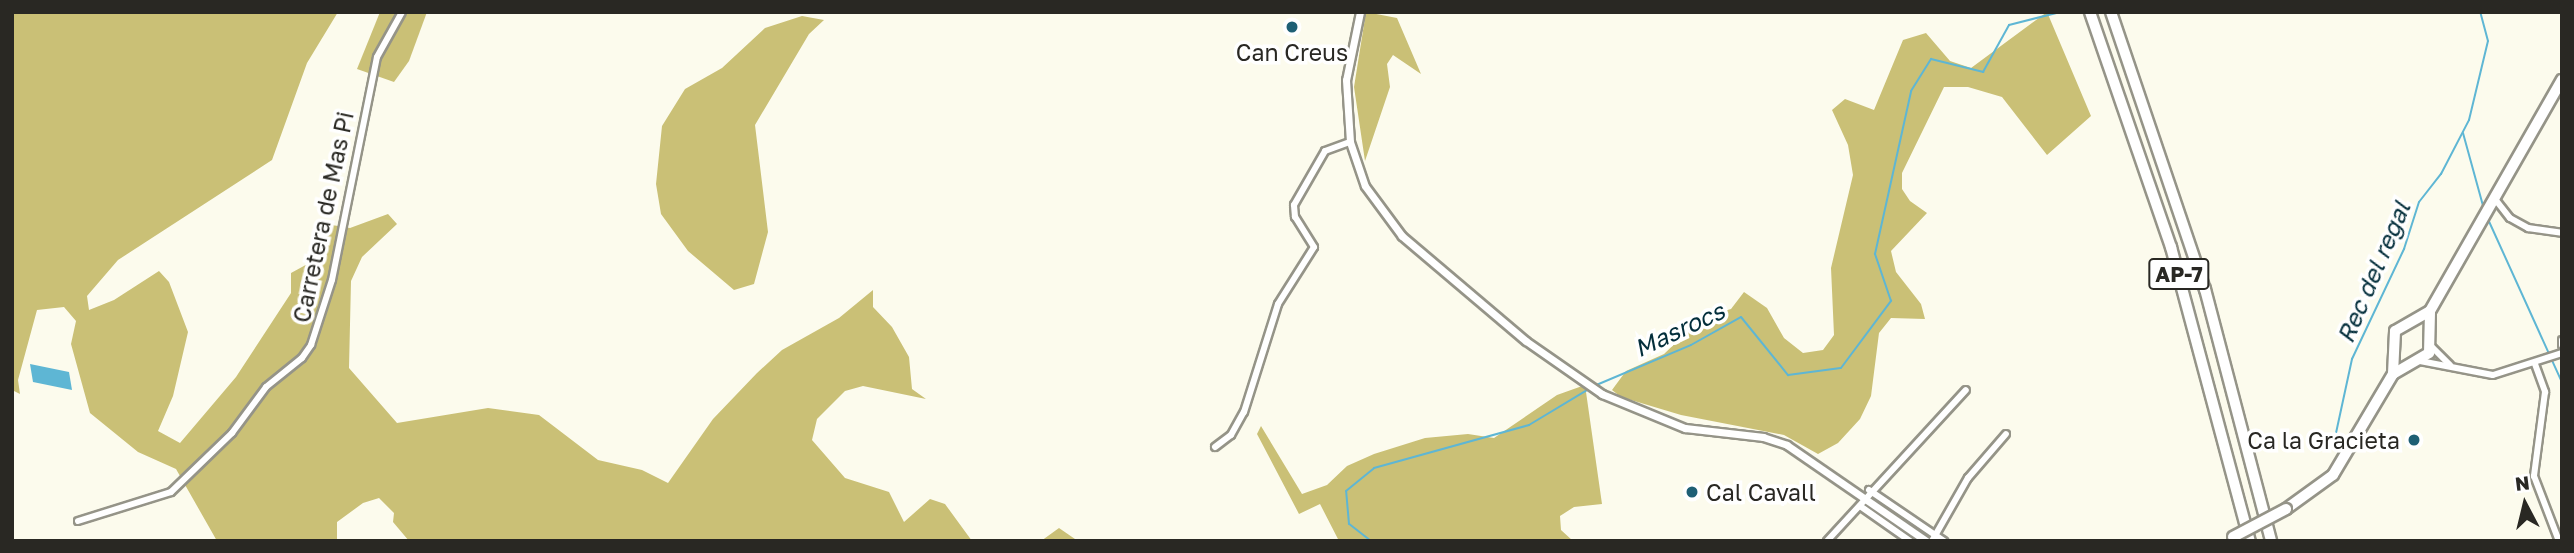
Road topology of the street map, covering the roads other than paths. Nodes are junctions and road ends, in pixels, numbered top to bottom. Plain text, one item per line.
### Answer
1 (402, 12) edge
2 (1360, 12) edge
3 (2090, 12) edge
4 (2112, 12) edge
5 (2562, 80) edge
6 (2558, 93) edge
7 (1350, 142) junction
8 (2492, 203) junction
9 (2562, 233) edge
10 (2430, 311) junction
11 (2413, 323) junction
12 (2429, 334) junction
13 (2562, 344) edge
14 (2431, 346) junction
15 (2393, 351) junction
16 (2562, 353) edge
17 (2551, 356) junction
18 (2420, 361) junction
19 (2408, 363) junction
20 (2537, 363) junction
21 (2452, 366) junction
22 (2393, 374) junction
23 (1966, 390) dead end
24 (2006, 433) dead end
25 (1215, 447) dead end
26 (1867, 494) junction
27 (1860, 506) junction
28 (78, 520) dead end
29 (1934, 538) edge
30 (2230, 539) edge
31 (1827, 541) edge
32 (1910, 541) edge
33 (1926, 541) edge
34 (1944, 541) edge
35 (2250, 541) edge
36 (2271, 541) edge
37 (2559, 541) edge

1 - 28 street, Carretera de Mas Pi
2 - 7 street
3 - 35 highway, AP-7
4 - 36 highway, AP-7
5 - 6 main road
6 - 8 main road
7 - 25 street
7 - 26 street
8 - 9 street
8 - 10 main road
10 - 11 main road
10 - 12 main road
11 - 12 main road
11 - 15 main road
12 - 14 main road
13 - 17 street
14 - 18 main road
14 - 21 street
15 - 19 main road
15 - 22 main road
16 - 17 street
17 - 20 street
18 - 19 main road
18 - 21 street
19 - 22 main road
20 - 21 street
20 - 37 street
22 - 30 main road, bridge
23 - 26 street
24 - 29 street
26 - 27 street
26 - 29 street
26 - 33 street
27 - 31 street
27 - 32 street
29 - 34 street

